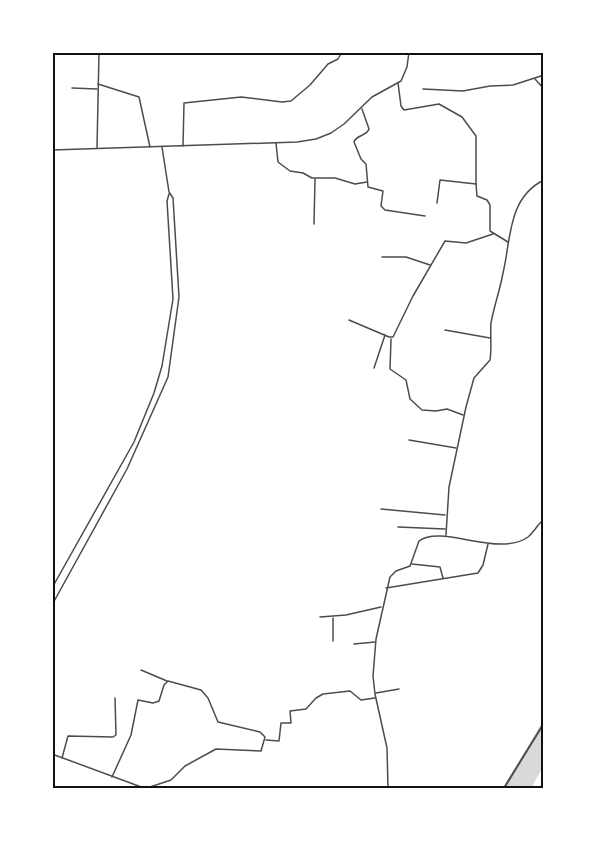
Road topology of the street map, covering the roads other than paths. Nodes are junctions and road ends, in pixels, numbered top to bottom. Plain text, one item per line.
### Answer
1 (99, 52) edge
2 (342, 52) edge
3 (409, 52) edge
4 (543, 75) edge
5 (535, 79) junction
6 (398, 82) junction
7 (98, 84) junction
8 (72, 88) dead end
9 (98, 89) junction
10 (423, 89) dead end
11 (543, 89) edge
12 (362, 108) junction
13 (276, 142) junction
14 (162, 147) junction
15 (183, 147) junction
16 (150, 148) junction
17 (97, 149) junction
18 (52, 150) edge
19 (315, 178) junction
20 (543, 180) edge
21 (367, 182) junction
22 (476, 184) junction
23 (169, 192) junction
24 (437, 203) dead end
25 (425, 216) dead end
26 (314, 224) dead end
27 (493, 234) junction
28 (509, 242) junction
29 (382, 257) dead end
30 (431, 266) junction
31 (349, 320) dead end
32 (446, 330) dead end
33 (385, 335) junction
34 (391, 338) junction
35 (490, 338) junction
36 (374, 368) dead end
37 (464, 415) junction
38 (409, 440) dead end
39 (457, 448) junction
40 (381, 509) dead end
41 (446, 515) junction
42 (543, 519) edge
43 (398, 527) dead end
44 (446, 529) junction
45 (446, 536) junction
46 (488, 543) junction
47 (411, 564) junction
48 (443, 579) junction
49 (52, 588) edge
50 (386, 588) junction
51 (52, 606) edge
52 (382, 607) junction
53 (320, 617) dead end
54 (333, 617) junction
55 (333, 641) dead end
56 (376, 642) junction
57 (354, 644) dead end
58 (141, 670) dead end
59 (168, 681) junction
60 (399, 689) dead end
61 (375, 693) junction
62 (115, 698) dead end
63 (376, 698) junction
64 (543, 723) edge
65 (265, 740) junction
66 (52, 754) edge
67 (62, 758) junction
68 (112, 777) junction
69 (543, 782) edge
70 (540, 788) edge
71 (146, 789) edge
72 (388, 789) edge
73 (504, 789) edge

1 - 7 street
2 - 15 street
3 - 6 street
4 - 5 street
5 - 10 street
5 - 11 street
6 - 12 street
6 - 22 street
7 - 9 street
7 - 16 street
8 - 9 street
9 - 17 street
12 - 13 street
12 - 21 street
13 - 15 street
13 - 19 street
14 - 15 street
14 - 16 street
14 - 23 street
16 - 17 street
17 - 18 street
19 - 21 street
19 - 26 street
20 - 28 street
21 - 25 street
22 - 24 street
22 - 27 street
23 - 49 street
23 - 51 street
27 - 28 street
27 - 30 street
28 - 35 street
29 - 30 street
30 - 34 street
31 - 33 street
32 - 35 street
33 - 34 street
33 - 36 street
34 - 37 street
35 - 37 street
37 - 39 street
38 - 39 street
39 - 41 street
40 - 41 street
41 - 44 street
42 - 46 street
43 - 44 street
44 - 45 street
45 - 46 street
45 - 47 street
46 - 48 street
47 - 48 street
47 - 50 street
48 - 50 street
50 - 52 street
52 - 54 street
52 - 56 street
53 - 54 street
54 - 55 street
56 - 57 street
56 - 61 street
58 - 59 street
59 - 65 street
59 - 68 street
60 - 61 street
61 - 63 street
62 - 67 street
63 - 65 street
63 - 72 street
64 - 73 street
65 - 71 street
66 - 67 street
67 - 68 street
68 - 71 street
69 - 70 street

